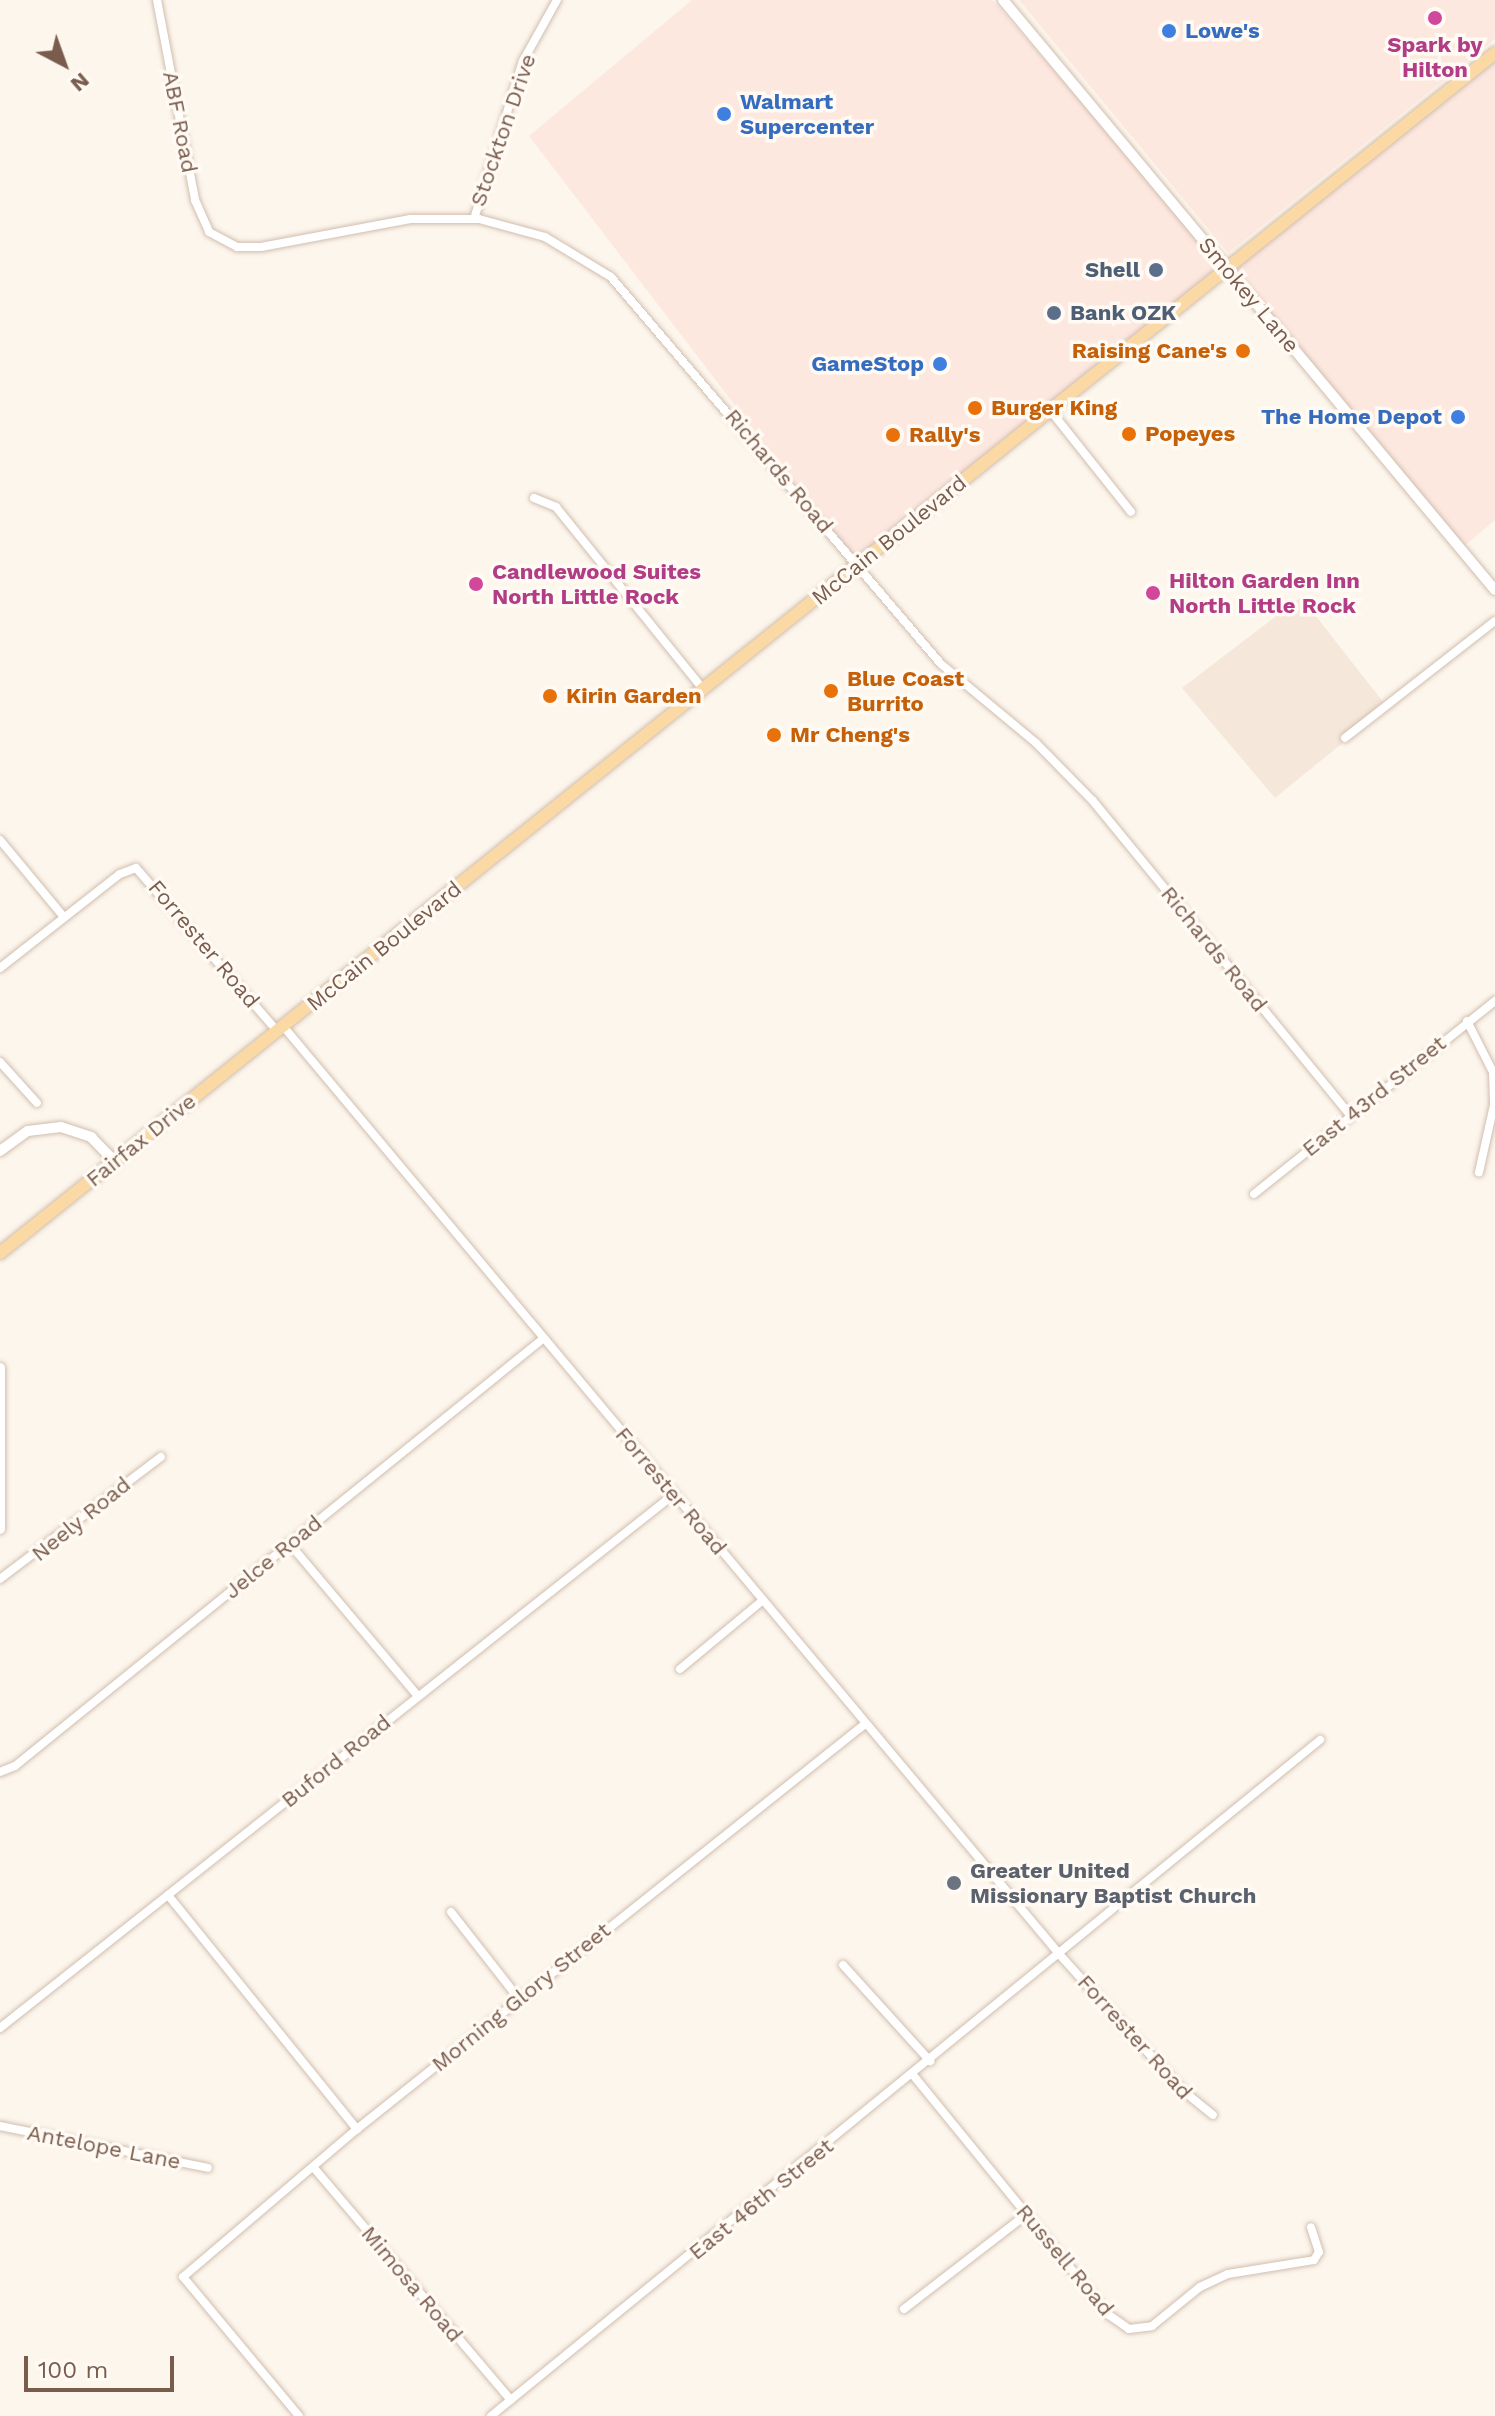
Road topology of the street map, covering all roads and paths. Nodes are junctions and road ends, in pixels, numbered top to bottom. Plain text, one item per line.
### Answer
1 (157, 0) edge
2 (557, 0) edge
3 (1003, 0) edge
4 (1495, 53) edge
5 (474, 219) junction
6 (215, 237) joint
7 (1227, 268) junction
8 (1050, 410) junction
9 (534, 498) dead end
10 (1131, 512) dead end
11 (857, 565) junction
12 (1495, 590) edge
13 (1495, 621) edge
14 (702, 688) junction
15 (1345, 738) dead end
16 (0, 840) edge
17 (64, 917) junction
18 (0, 968) edge
19 (1495, 1001) edge
20 (1467, 1021) junction
21 (280, 1029) junction
22 (0, 1062) edge
23 (37, 1103) dead end
24 (1350, 1115) junction
25 (0, 1151) edge
26 (115, 1162) junction
27 (1479, 1172) dead end
28 (1254, 1194) dead end
29 (0, 1253) edge
30 (544, 1338) junction
31 (0, 1368) edge
32 (161, 1457) dead end
33 (673, 1495) junction
34 (0, 1529) edge
35 (289, 1543) junction
36 (0, 1579) edge
37 (763, 1600) junction
38 (680, 1669) dead end
39 (416, 1694) junction
40 (865, 1724) junction
41 (1320, 1740) dead end
42 (0, 1772) edge
43 (168, 1895) junction
44 (451, 1912) dead end
45 (1060, 1955) junction
46 (843, 1965) dead end
47 (1029, 1980) joint
48 (519, 1999) junction
49 (0, 2028) edge
50 (930, 2061) junction
51 (913, 2075) junction
52 (1213, 2115) dead end
53 (0, 2126) edge
54 (357, 2129) junction
55 (208, 2168) dead end
56 (314, 2168) junction
57 (1027, 2214) junction
58 (1311, 2227) dead end
59 (904, 2309) dead end
60 (511, 2400) junction
61 (299, 2416) edge
62 (491, 2416) edge

1 - 6 street, ABF Road
2 - 5 street, Stockton Drive
3 - 7 street, Smokey Lane
4 - 7 main road, McCain Boulevard
5 - 6 street, Richards Road
5 - 11 street, Richards Road
7 - 8 main road, McCain Boulevard
7 - 12 street, Smokey Lane
8 - 10 street
8 - 11 main road, McCain Boulevard
9 - 14 street
11 - 14 main road, McCain Boulevard
11 - 24 street, Richards Road
13 - 15 street
14 - 21 main road, McCain Boulevard
16 - 17 street
17 - 18 street
17 - 21 street, Forrester Road
19 - 20 street, East 43rd Street
20 - 24 street, East 43rd Street
20 - 27 street
21 - 26 main road, Fairfax Drive
21 - 30 street, Forrester Road
22 - 23 street
24 - 28 street, East 43rd Street
25 - 26 street
26 - 29 main road, Fairfax Drive
30 - 33 street, Forrester Road
30 - 35 street, Jelce Road
31 - 34 street
32 - 36 street, Neely Road
33 - 37 street, Forrester Road
33 - 39 street, Buford Road
35 - 39 street
35 - 42 street, Jelce Road
37 - 38 street
37 - 40 street, Forrester Road
39 - 43 street, Buford Road
40 - 45 street, Forrester Road
40 - 48 street, Morning Glory Street
41 - 45 street
43 - 49 street, Buford Road
43 - 54 street
44 - 48 street
45 - 47 street, Forrester Road
45 - 52 street, Forrester Road
46 - 50 street
47 - 50 street, East 46th Street
48 - 54 street, Morning Glory Street
50 - 51 street, East 46th Street
51 - 57 street, Russell Road
51 - 60 street, East 46th Street
53 - 55 street, Antelope Lane
54 - 56 street, Morning Glory Street
56 - 60 street, Mimosa Road
56 - 61 street, Morning Glory Street
57 - 58 street, Russell Road
57 - 59 street
60 - 62 street, East 46th Street

